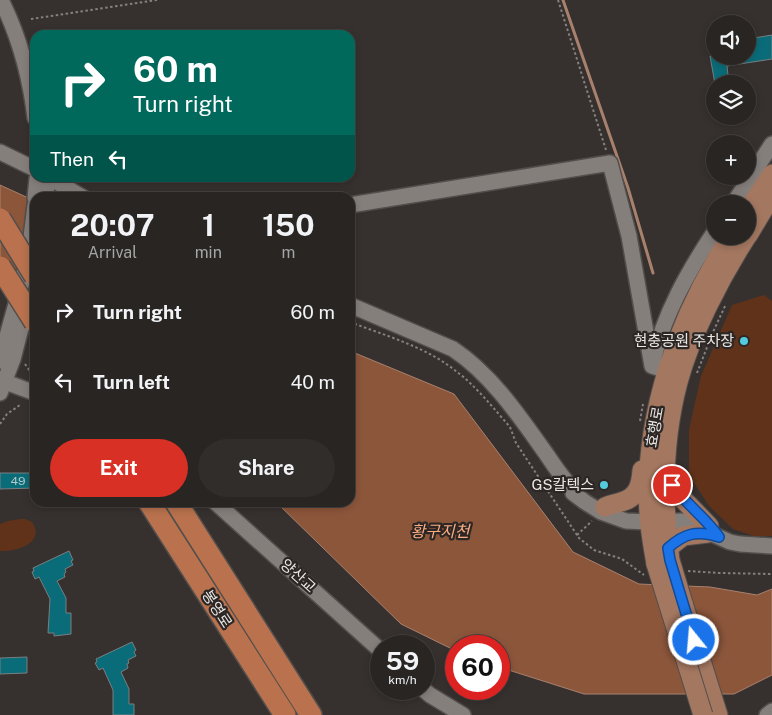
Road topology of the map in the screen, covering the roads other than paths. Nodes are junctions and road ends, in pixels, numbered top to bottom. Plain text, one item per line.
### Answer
1 (1, 0) edge
2 (12, 0) edge
3 (30, 60) edge
4 (30, 64) edge
5 (772, 144) edge
6 (0, 152) edge
7 (30, 167) edge
8 (772, 174) edge
9 (56, 182) edge
10 (74, 192) edge
11 (739, 195) edge
12 (772, 195) edge
13 (355, 204) edge
14 (756, 210) edge
15 (756, 217) edge
16 (0, 219) edge
17 (30, 239) edge
18 (706, 245) edge
19 (725, 245) edge
20 (739, 245) edge
21 (0, 267) edge
22 (30, 268) edge
23 (30, 283) edge
24 (355, 307) edge
25 (30, 314) edge
26 (10, 349) junction
27 (0, 361) edge
28 (660, 368) junction
29 (2, 385) edge
30 (30, 392) edge
31 (654, 428) junction
32 (650, 456) junction
33 (666, 471) junction
34 (152, 507) edge
35 (179, 507) edge
36 (221, 507) edge
37 (603, 509) junction
38 (658, 518) junction
39 (712, 532) junction
40 (772, 546) edge
41 (666, 563) junction
42 (370, 641) edge
43 (435, 698) edge
44 (772, 711) edge
45 (713, 714) edge
46 (285, 715) edge
47 (310, 715) edge
48 (463, 715) edge
49 (767, 715) edge

1 - 4 street
2 - 3 street
5 - 11 street
6 - 7 street
8 - 14 main road, 효행로
9 - 10 street
12 - 15 main road, 효행로
13 - 28 street
16 - 22 highway, bridge
17 - 26 street, bridge
18 - 28 street
19 - 28 main road, 효행로
20 - 33 main road, 효행로
21 - 25 highway, bridge
23 - 26 street, bridge
24 - 37 street
26 - 27 street
26 - 29 street
28 - 31 main road, 효행로
29 - 30 street
31 - 32 main road, 효행로
31 - 33 main road
32 - 37 main road
32 - 38 main road, 효행로
33 - 38 main road, 효행로
33 - 39 main road
34 - 46 highway, 봉영로
35 - 47 highway, 봉영로
36 - 42 street, 양산교
37 - 38 street
38 - 39 street
38 - 41 main road, 효행로
39 - 40 street
39 - 41 main road
41 - 45 main road, 효행로, bridge
43 - 48 street
44 - 49 street

